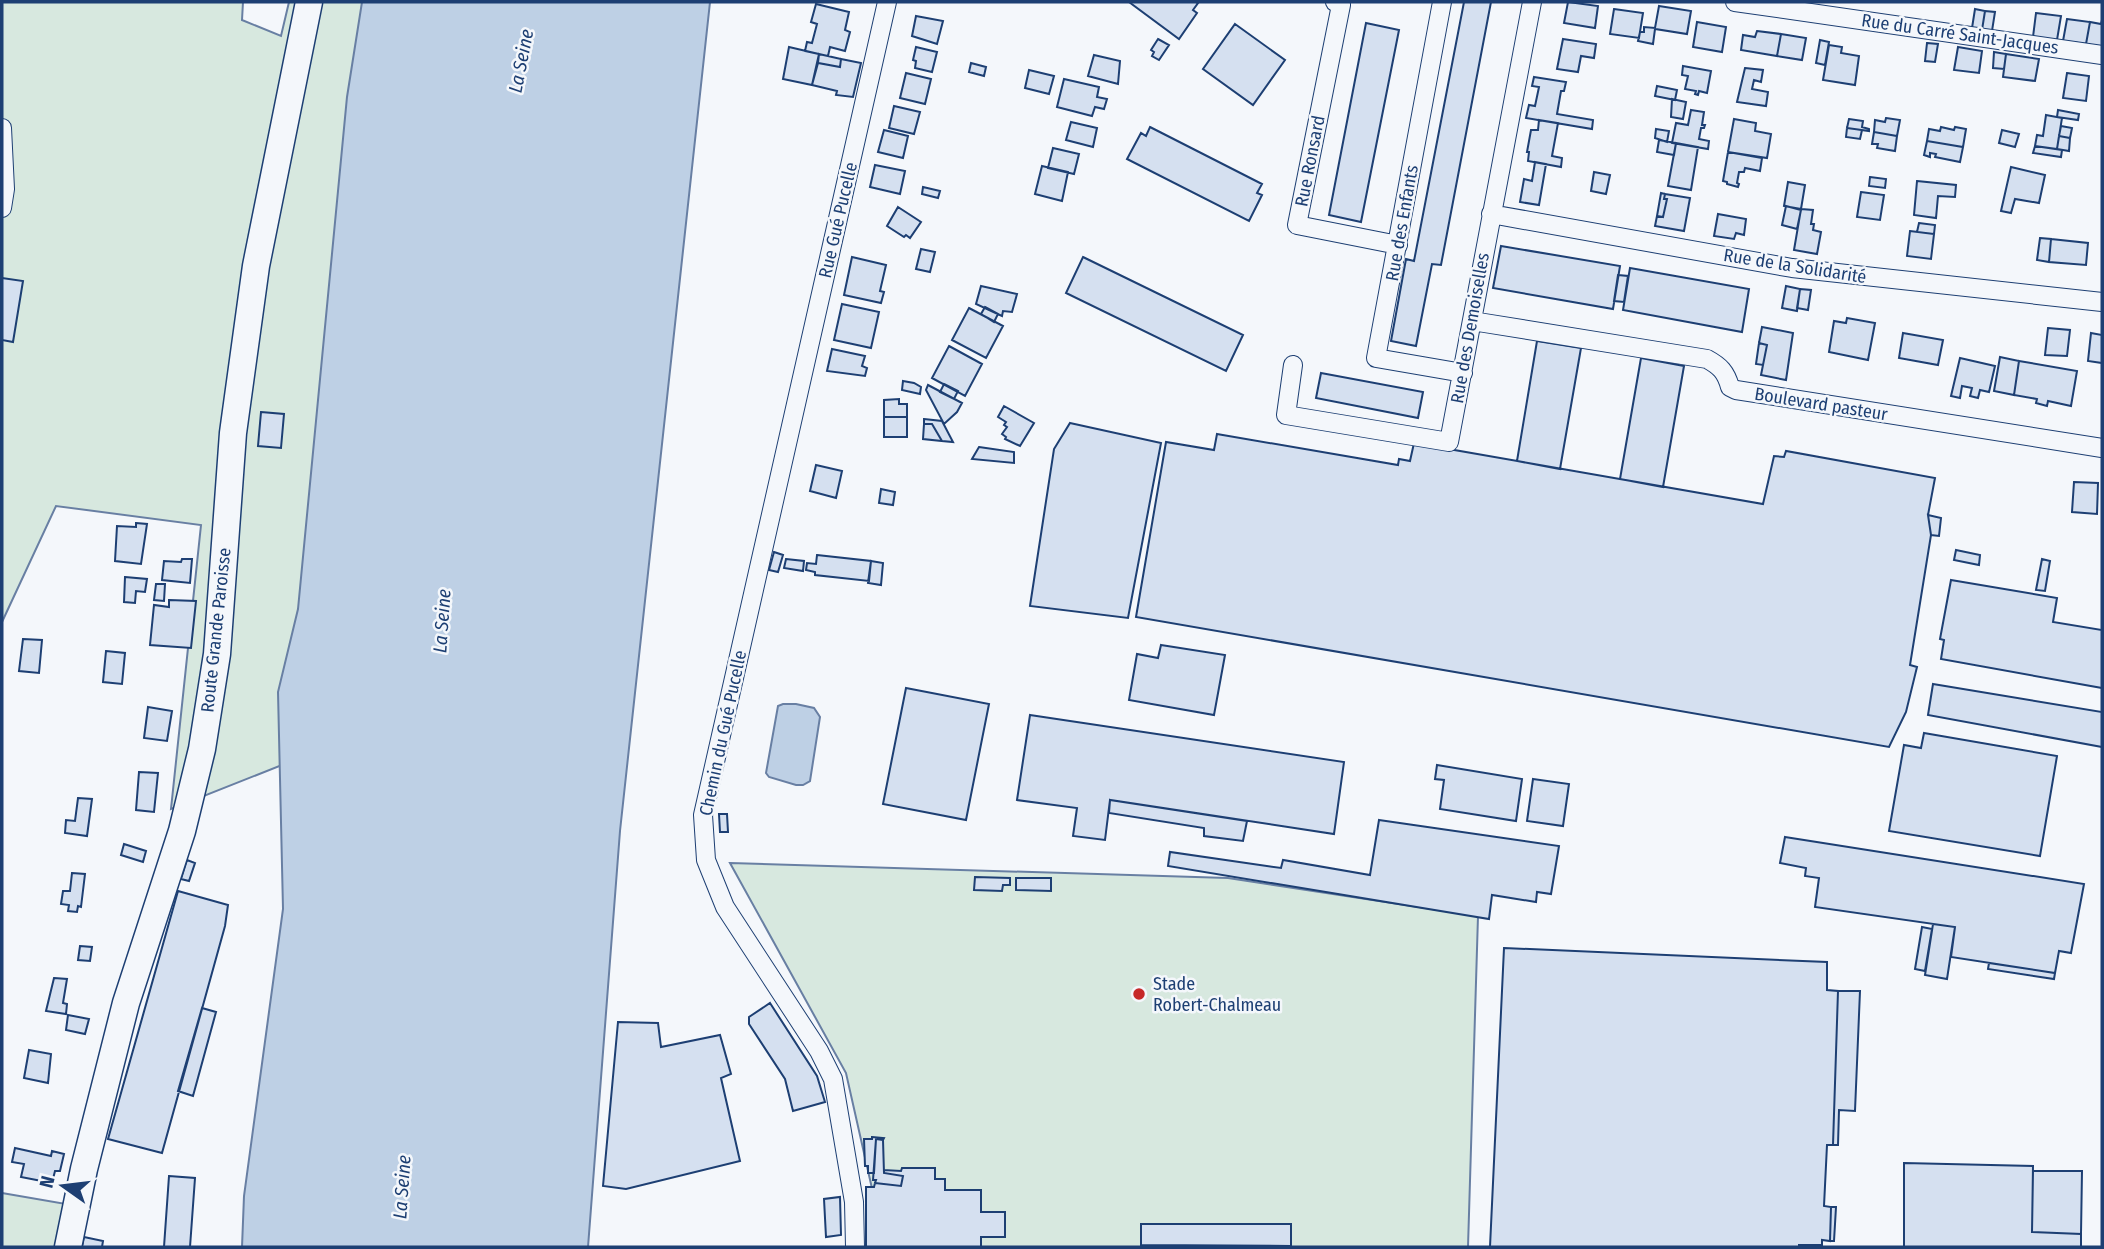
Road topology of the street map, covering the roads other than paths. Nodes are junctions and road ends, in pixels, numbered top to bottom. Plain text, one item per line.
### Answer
1 (309, 2) edge
2 (887, 2) edge
3 (1335, 2) edge
4 (1442, 2) edge
5 (1532, 2) edge
6 (1735, 2) edge
7 (2102, 55) edge
8 (2, 128) edge
9 (2, 208) edge
10 (1491, 214) junction
11 (1398, 244) junction
12 (2102, 302) edge
13 (1472, 321) junction
14 (1293, 365) dead end
15 (1463, 373) junction
16 (788, 438) joint
17 (2102, 448) edge
18 (68, 1247) edge
19 (855, 1247) edge

1 - 18 main road, Route Grande Paroisse
2 - 16 street, Rue Gué Pucelle
3 - 11 street, Rue Ronsard
4 - 11 street, Rue des Enfants
5 - 10 street, Rue des Demoiselles
6 - 7 street, Rue du Carré Saint-Jacques
8 - 9 street
10 - 12 street, Rue de la Solidarité
10 - 13 street, Rue des Demoiselles
11 - 15 street, Rue des Enfants
13 - 15 street, Rue des Demoiselles
13 - 17 street, Boulevard pasteur
14 - 15 street, Rue des Demoiselles
16 - 19 street, Chemin du Gué Pucelle

